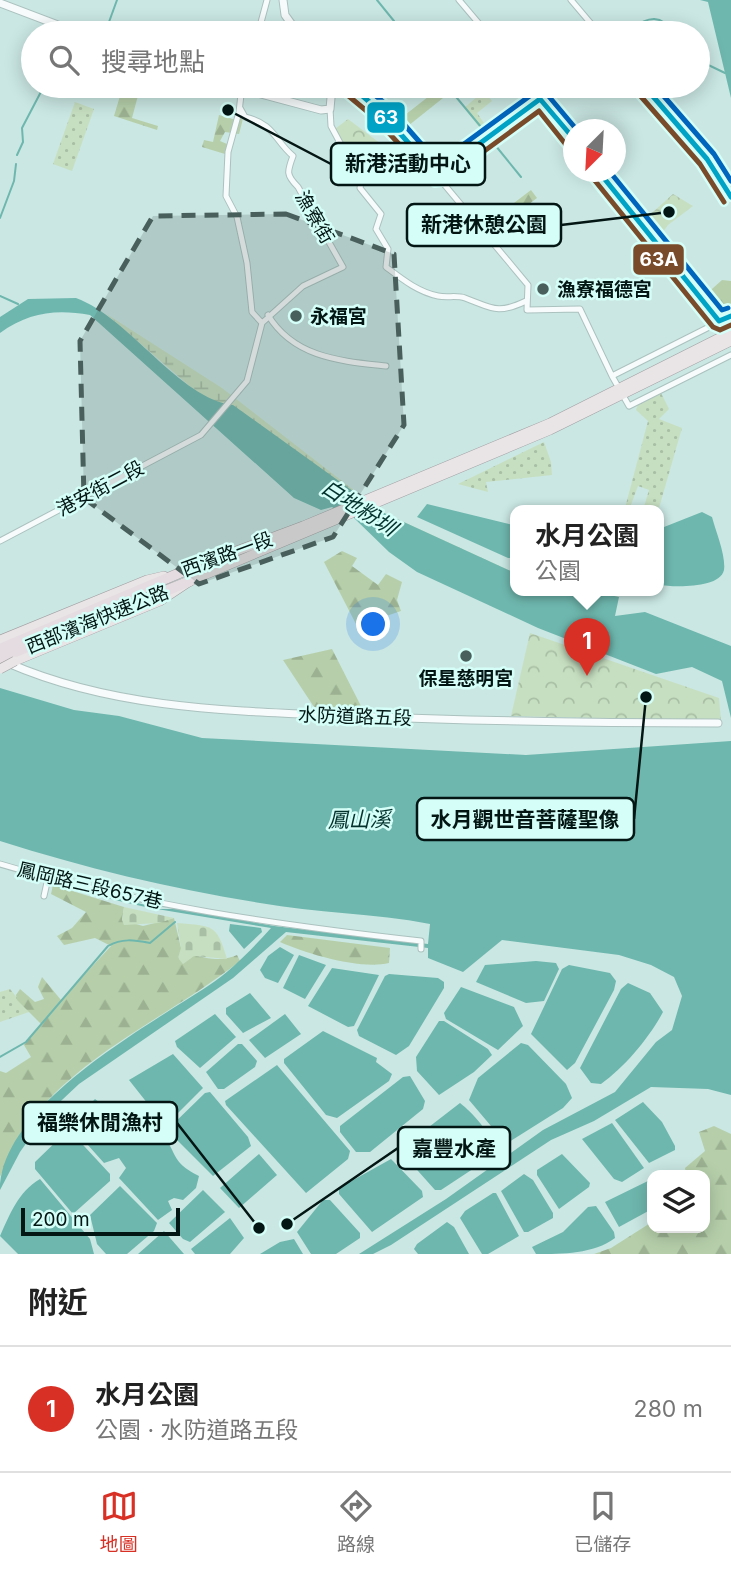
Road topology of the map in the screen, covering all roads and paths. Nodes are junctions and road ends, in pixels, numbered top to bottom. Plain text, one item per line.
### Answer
1 (267, 0) edge
2 (283, 0) edge
3 (459, 0) edge
4 (571, 0) edge
5 (0, 3) edge
6 (47, 21) edge
7 (261, 21) edge
8 (289, 21) edge
9 (476, 21) edge
10 (589, 21) edge
11 (240, 98) edge
12 (279, 98) edge
13 (331, 98) edge
14 (363, 98) edge
15 (540, 98) edge
16 (654, 98) edge
17 (240, 108) junction
18 (330, 109) junction
19 (563, 127) edge
20 (607, 182) edge
21 (731, 197) edge
22 (526, 301) junction
23 (268, 315) junction
24 (731, 316) edge
25 (719, 321) junction
26 (262, 323) junction
27 (731, 332) edge
28 (731, 341) edge
29 (731, 355) edge
30 (386, 366) dead end
31 (612, 376) junction
32 (620, 390) junction
33 (337, 515) junction
34 (0, 541) edge
35 (182, 572) junction
36 (190, 581) junction
37 (0, 640) edge
38 (1, 656) edge
39 (0, 669) edge
40 (718, 723) dead end
41 (0, 864) edge
42 (47, 882) junction
43 (44, 896) dead end
44 (421, 949) dead end

1 - 7 street
2 - 8 street
3 - 9 street
4 - 10 street
5 - 6 street
11 - 17 street
12 - 18 street
13 - 18 street
14 - 22 street
15 - 19 street
16 - 21 street
17 - 23 street, 漁寮街
17 - 26 street
18 - 22 street
20 - 25 street
22 - 31 street
23 - 26 street, 漁寮街
23 - 30 street
24 - 25 street
25 - 31 street
26 - 34 street, 港安街二段
27 - 32 main road
28 - 32 main road
29 - 32 street
31 - 32 street
32 - 33 main road
32 - 33 main road
33 - 35 main road, 西濱路一段
33 - 36 main road, 西濱路一段
35 - 37 main road, 西濱路一段
35 - 38 highway, 西部濱海快速公路
36 - 38 highway, 西部濱海快速公路
36 - 39 main road, 西濱路一段, bridge
38 - 40 street, 水防道路五段
41 - 42 street, 鳳岡路三段657巷
42 - 43 street
42 - 44 street, 鳳岡路三段657巷

